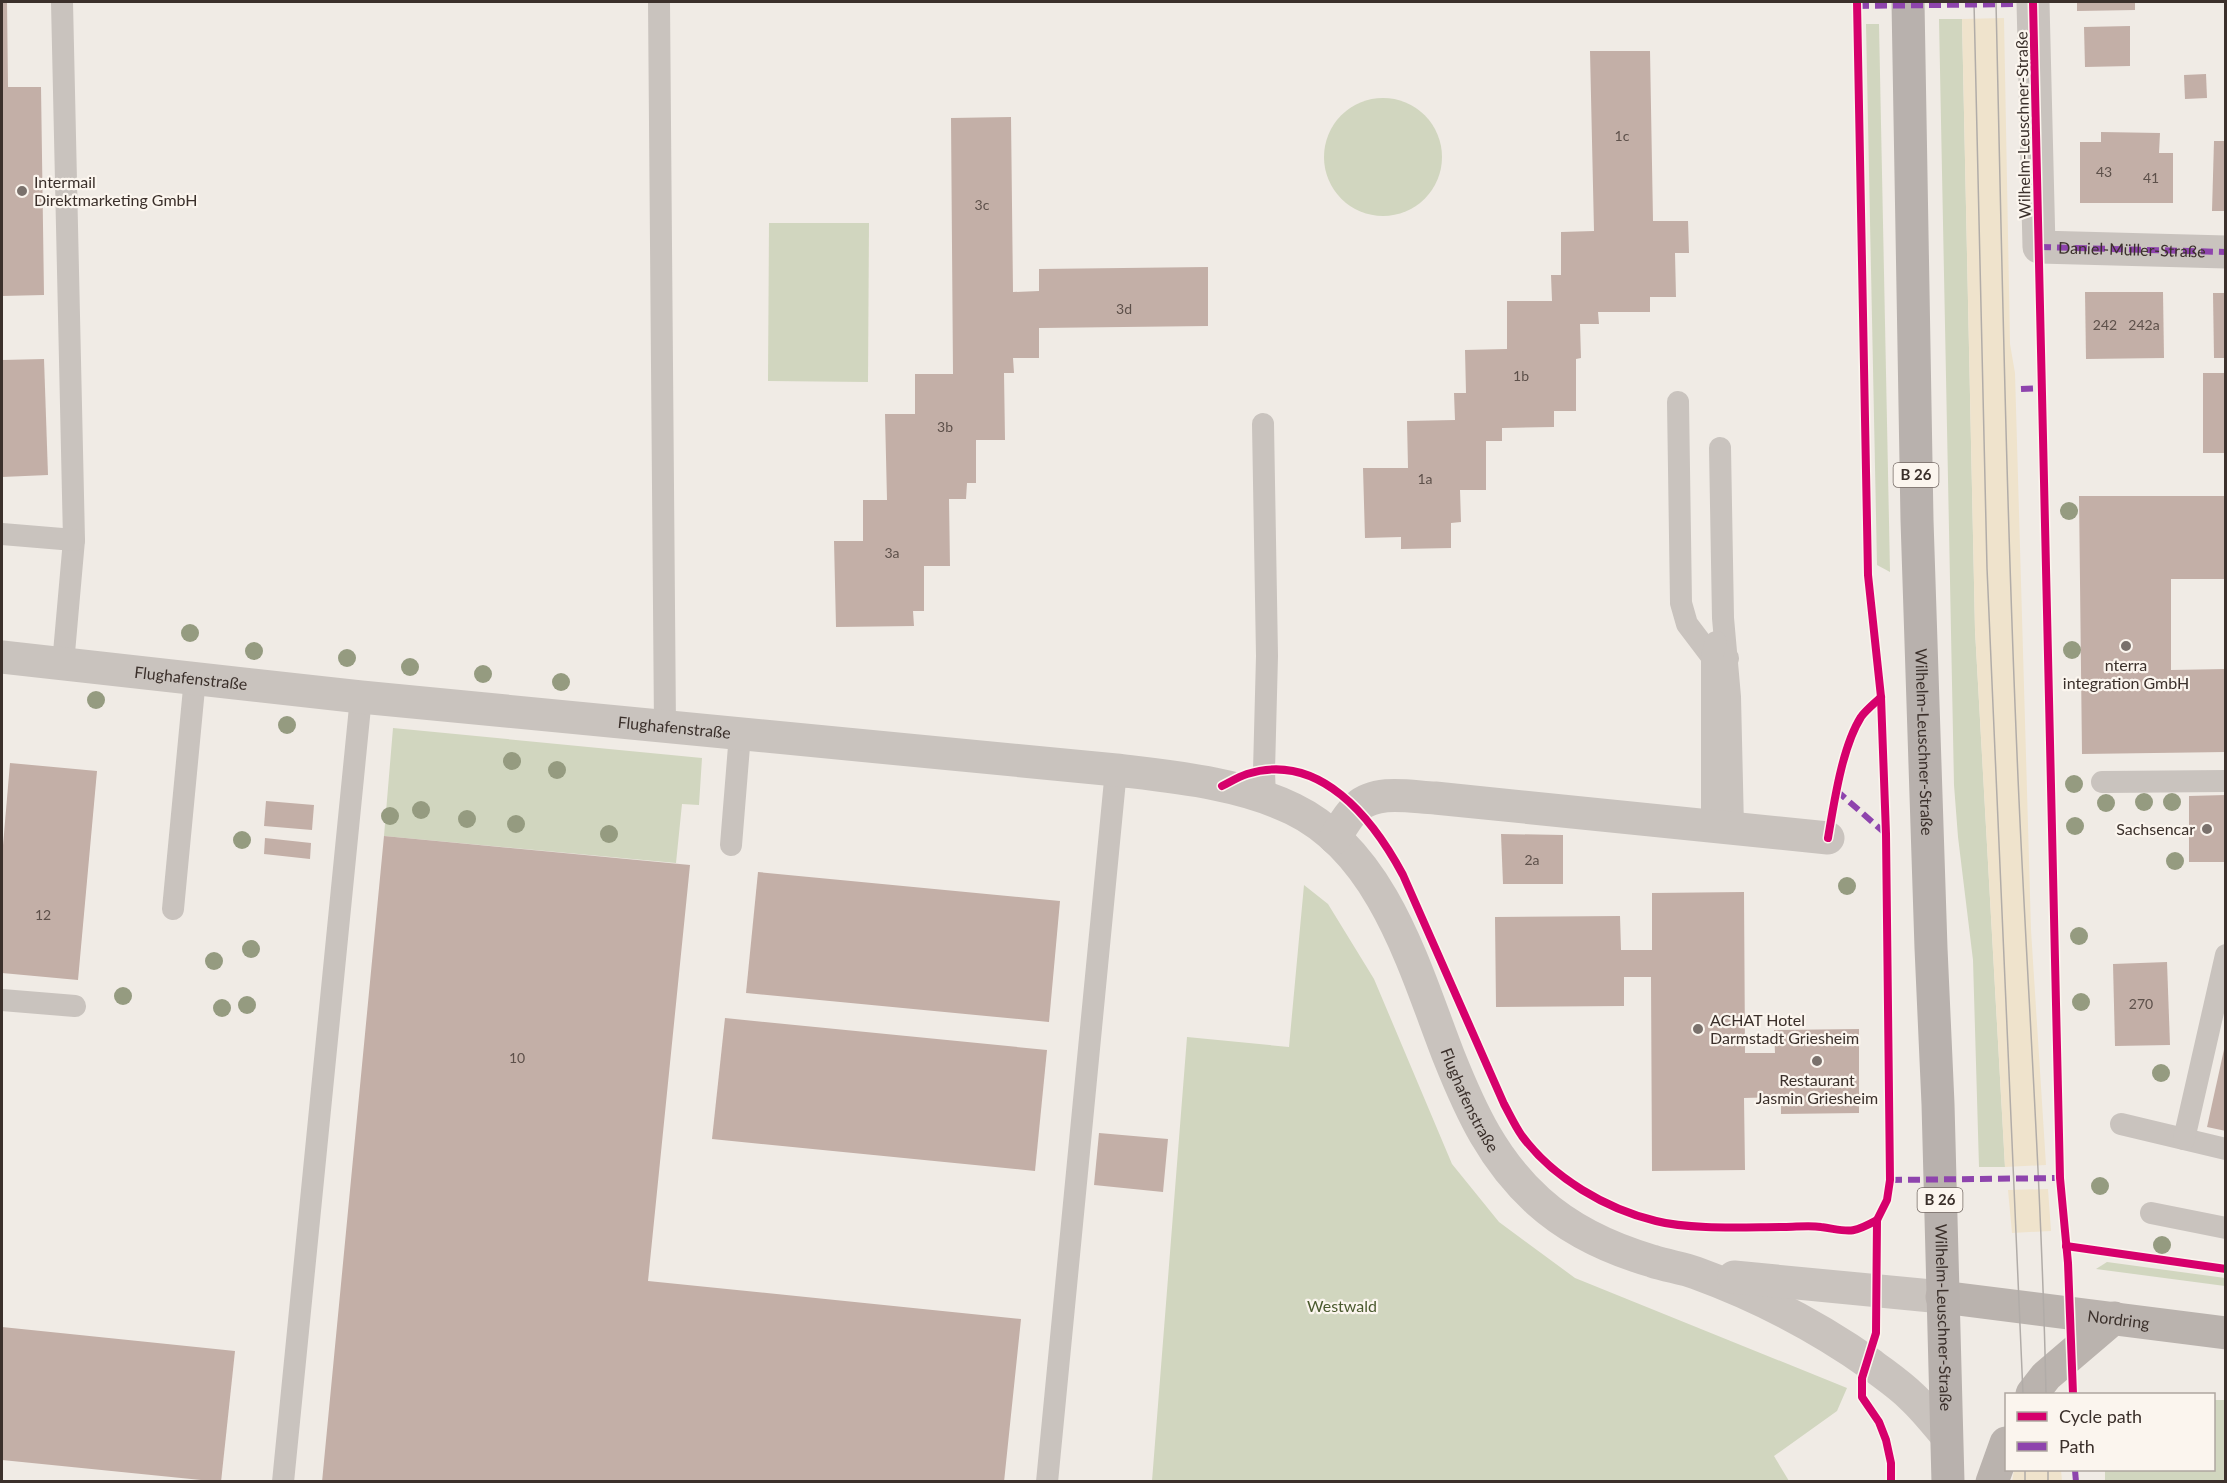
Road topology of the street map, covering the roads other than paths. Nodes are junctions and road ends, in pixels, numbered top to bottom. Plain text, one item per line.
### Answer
1 (62, 2) edge
2 (659, 2) edge
3 (1908, 2) edge
4 (2033, 2) edge
5 (2039, 247) joint
6 (2226, 252) edge
7 (1678, 402) dead end
8 (1263, 424) dead end
9 (1720, 448) dead end
10 (2, 534) edge
11 (74, 540) junction
12 (2, 657) edge
13 (1720, 658) junction
14 (63, 664) junction
15 (195, 678) junction
16 (361, 697) junction
17 (665, 727) junction
18 (740, 734) junction
19 (1116, 770) junction
20 (2226, 781) edge
21 (2102, 782) dead end
22 (1265, 799) junction
23 (1722, 826) junction
24 (1335, 838) junction
25 (1828, 838) dead end
26 (730, 845) dead end
27 (173, 909) dead end
28 (2226, 955) edge
29 (2, 1000) edge
30 (75, 1006) dead end
31 (2121, 1124) dead end
32 (2184, 1139) junction
33 (2226, 1149) edge
34 (2151, 1213) dead end
35 (2226, 1228) edge
36 (1693, 1272) junction
37 (1942, 1297) junction
38 (2114, 1318) junction
39 (2226, 1333) edge
40 (2033, 1393) edge
41 (1946, 1435) junction
42 (2005, 1448) edge
43 (283, 1482) edge
44 (1047, 1482) edge
45 (1948, 1482) edge
46 (1992, 1482) edge

1 - 11 lane
2 - 17 lane
3 - 37 main road, Wilhelm-Leuschner-Straße / B 26
4 - 5 street, Wilhelm-Leuschner-Straße
5 - 6 street, Daniel-Müller-Straße
7 - 13 lane
8 - 22 lane
9 - 13 lane
10 - 11 lane
11 - 14 lane
12 - 14 street, Flughafenstraße
13 - 23 lane
14 - 15 street, Flughafenstraße
15 - 16 street, Flughafenstraße
15 - 27 lane
16 - 17 street, Flughafenstraße
16 - 43 lane
17 - 18 street, Flughafenstraße
18 - 19 street, Flughafenstraße
18 - 26 lane
19 - 22 street, Flughafenstraße
19 - 44 lane
20 - 21 lane
22 - 24 street, Flughafenstraße
23 - 24 street
23 - 25 street
24 - 36 street, Flughafenstraße
28 - 32 lane
29 - 30 lane
31 - 32 lane
32 - 33 lane
34 - 35 lane
36 - 37 street, Flughafenstraße
36 - 41 street, Flughafenstraße
37 - 38 main road, Nordring
37 - 41 main road, Wilhelm-Leuschner-Straße / B 26
38 - 39 main road, Nordring
38 - 40 main road
41 - 45 main road, Wilhelm-Leuschner-Straße / B 26
42 - 46 main road

